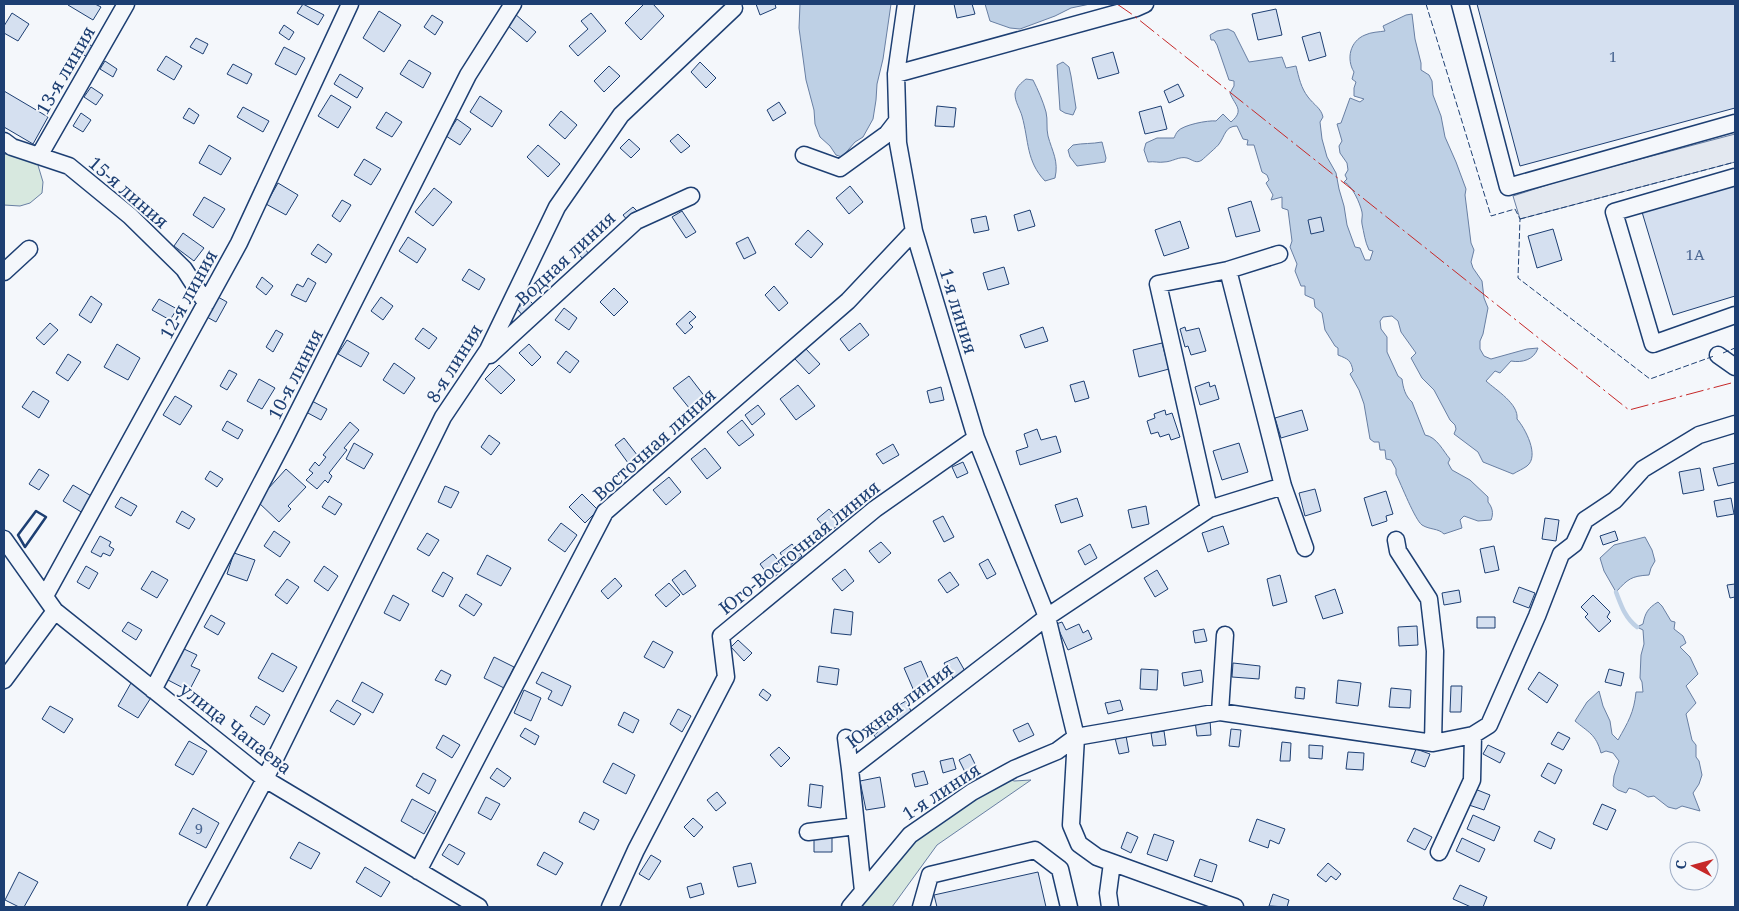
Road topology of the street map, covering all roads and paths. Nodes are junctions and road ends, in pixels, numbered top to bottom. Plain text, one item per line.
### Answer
1 (126, 4) edge
2 (350, 4) edge
3 (513, 4) edge
4 (906, 4) edge
5 (1145, 4) edge
6 (1460, 4) edge
7 (734, 8) dead end
8 (896, 74) junction
9 (897, 121) junction
10 (1735, 123) edge
11 (4, 141) edge
12 (804, 155) dead end
13 (39, 156) junction
14 (1735, 177) edge
15 (691, 196) dead end
16 (914, 231) junction
17 (29, 249) dead end
18 (1280, 254) dead end
19 (1228, 270) junction
20 (4, 272) edge
21 (206, 303) junction
22 (1735, 315) edge
23 (1718, 355) dead end
24 (477, 366) junction
25 (1735, 367) edge
26 (1735, 424) edge
27 (976, 438) junction
28 (1283, 486) junction
29 (1209, 509) junction
30 (4, 539) edge
31 (1396, 540) dead end
32 (1305, 548) dead end
33 (45, 596) junction
34 (55, 610) junction
35 (1047, 617) junction
36 (1225, 635) dead end
37 (4, 680) edge
38 (153, 690) junction
39 (1220, 712) junction
40 (1474, 735) junction
41 (1076, 737) junction
42 (846, 738) dead end
43 (1433, 743) junction
44 (850, 769) junction
45 (265, 779) junction
46 (856, 826) junction
47 (808, 832) dead end
48 (1439, 852) dead end
49 (1112, 863) junction
50 (418, 871) junction
51 (863, 891) junction
52 (196, 907) edge
53 (479, 907) edge
54 (610, 907) edge
55 (850, 907) edge
56 (921, 907) edge
57 (1069, 907) edge
58 (1110, 907) edge
59 (1235, 907) edge

1 - 13 street, 13-я линия
2 - 21 street, 12-я линия
3 - 38 street, 10-я линия
4 - 8 street, 1-я линия
5 - 8 street
6 - 10 street
7 - 24 street, 8-я линия
8 - 9 street, 1-я линия
9 - 12 street
9 - 16 street, 1-я линия
11 - 13 street, 15-я линия
13 - 21 street, 15-я линия
14 - 22 street
15 - 24 street, Водная линия
16 - 27 street, 1-я линия
16 - 50 street, Восточная линия
17 - 20 street
18 - 19 street
19 - 28 street
19 - 29 street
21 - 33 street, 12-я линия
23 - 25 street
24 - 45 street, 8-я линия
26 - 40 street
27 - 35 street, 1-я линия
27 - 54 street, Юго-Восточная линия
28 - 29 street
28 - 32 street
29 - 35 street
30 - 33 street, улица Чапаева
31 - 43 street
33 - 34 street, улица Чапаева
34 - 37 street
34 - 38 street, улица Чапаева
35 - 41 street, 1-я линия
35 - 44 street, Южная линия
36 - 39 street
38 - 45 street, улица Чапаева
39 - 41 street
39 - 43 street
40 - 43 street
40 - 48 street
41 - 49 street, 1-я линия
41 - 51 street, 1-я линия
42 - 44 street
44 - 46 street, Южная линия
45 - 50 street, улица Чапаева
45 - 52 street, 8-я линия
46 - 47 street
46 - 51 street, Южная линия
49 - 58 street
49 - 59 street, 1-я линия
50 - 53 street, улица Чапаева
51 - 55 street, 1-я линия
56 - 57 street

